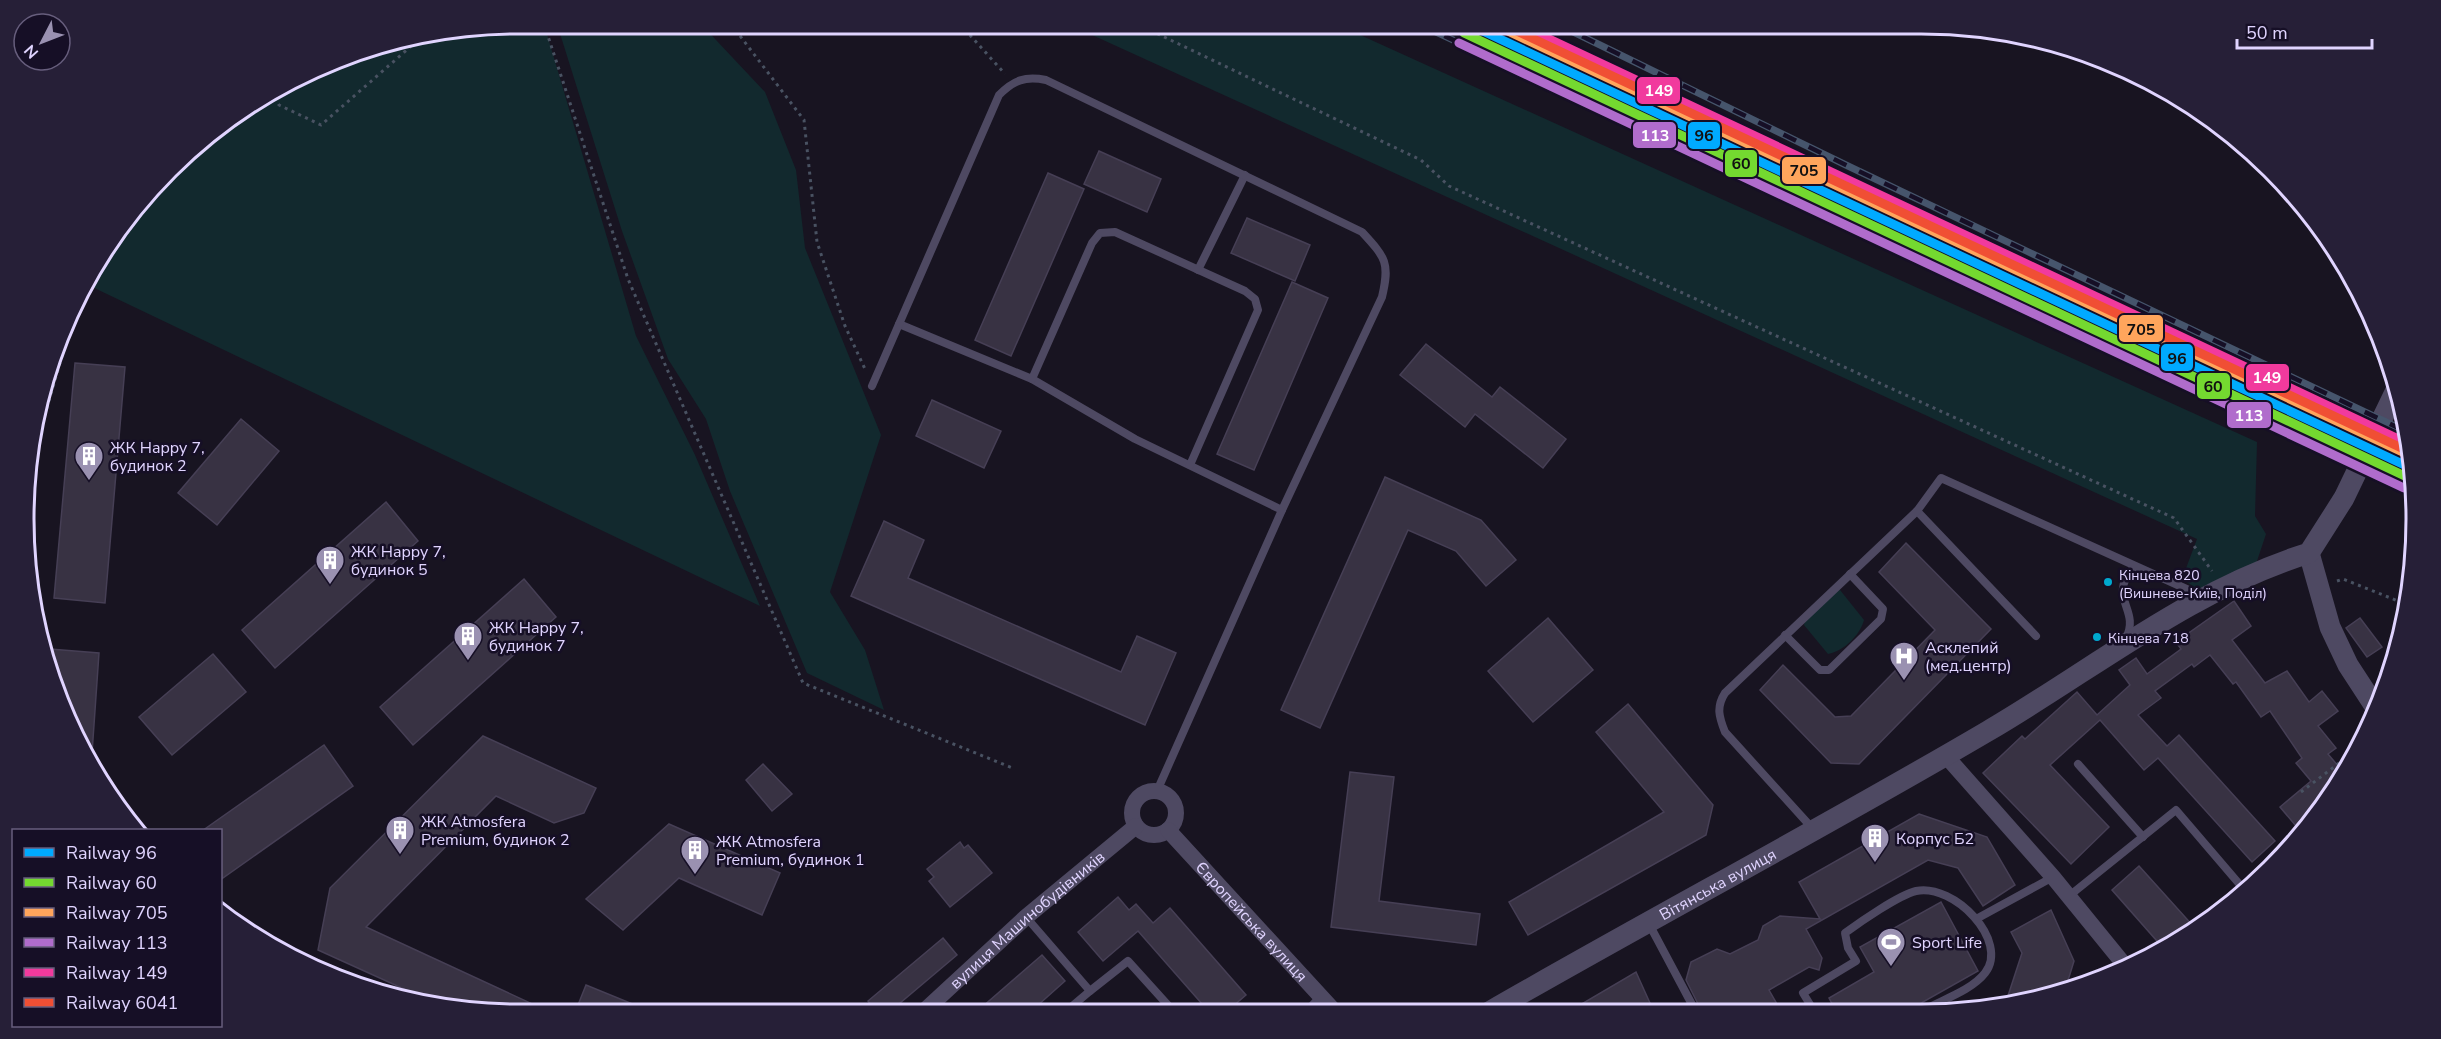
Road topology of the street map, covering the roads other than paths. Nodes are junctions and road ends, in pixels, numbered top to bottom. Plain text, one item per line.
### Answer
1 (1245, 175) junction
2 (1198, 270) junction
3 (898, 324) junction
4 (1032, 379) junction
5 (872, 386) road end
6 (2391, 400) edge
7 (1190, 465) junction
8 (1282, 510) junction
9 (1917, 511) junction
10 (2309, 553) junction
11 (2134, 567) junction
12 (1850, 574) junction
13 (2203, 596) junction
14 (1785, 635) junction
15 (2036, 636) dead end
16 (2120, 649) junction
17 (2371, 701) edge
18 (1946, 756) junction
19 (2078, 764) dead end
20 (1157, 791) junction
21 (1136, 826) junction
22 (1813, 829) junction
23 (1168, 830) junction
24 (2143, 837) junction
25 (2053, 877) junction
26 (2240, 885) edge
27 (2069, 896) junction
28 (1026, 917) junction
29 (1978, 918) junction
30 (1648, 922) junction
31 (2121, 961) edge
32 (1090, 991) junction
33 (1321, 996) junction
34 (932, 1004) edge
35 (1075, 1004) edge
36 (1167, 1004) edge
37 (1313, 1004) edge
38 (1328, 1004) edge
39 (1503, 1004) edge
40 (1692, 1004) edge
41 (1810, 1004) edge
42 (1936, 1004) edge

1 - 2 lane
1 - 3 lane
1 - 8 lane
2 - 4 lane
2 - 7 lane
3 - 4 lane
3 - 5 lane
4 - 7 lane
6 - 10 street
7 - 8 lane
8 - 20 lane
9 - 11 lane
9 - 12 lane
9 - 15 lane
10 - 13 street, Вітянська вулиця
10 - 17 street
11 - 13 lane
11 - 16 lane
12 - 14 lane
12 - 14 lane
13 - 16 street, Вітянська вулиця
14 - 22 lane
16 - 18 street, Вітянська вулиця
18 - 22 street, Вітянська вулиця
18 - 25 street
19 - 24 lane
20 - 21 street
20 - 23 street
21 - 23 street
21 - 28 street, вулиця Машинобудівників
22 - 30 street, Вітянська вулиця
23 - 33 street, Європейська вулиця
24 - 26 lane
24 - 27 lane
25 - 27 street
25 - 29 lane
27 - 31 street
28 - 32 lane
28 - 34 street, вулиця Машинобудівників
29 - 41 lane
29 - 42 lane
30 - 39 street, Вітянська вулиця
30 - 40 lane
32 - 35 lane
32 - 36 lane
33 - 37 lane
33 - 38 street, Європейська вулиця

